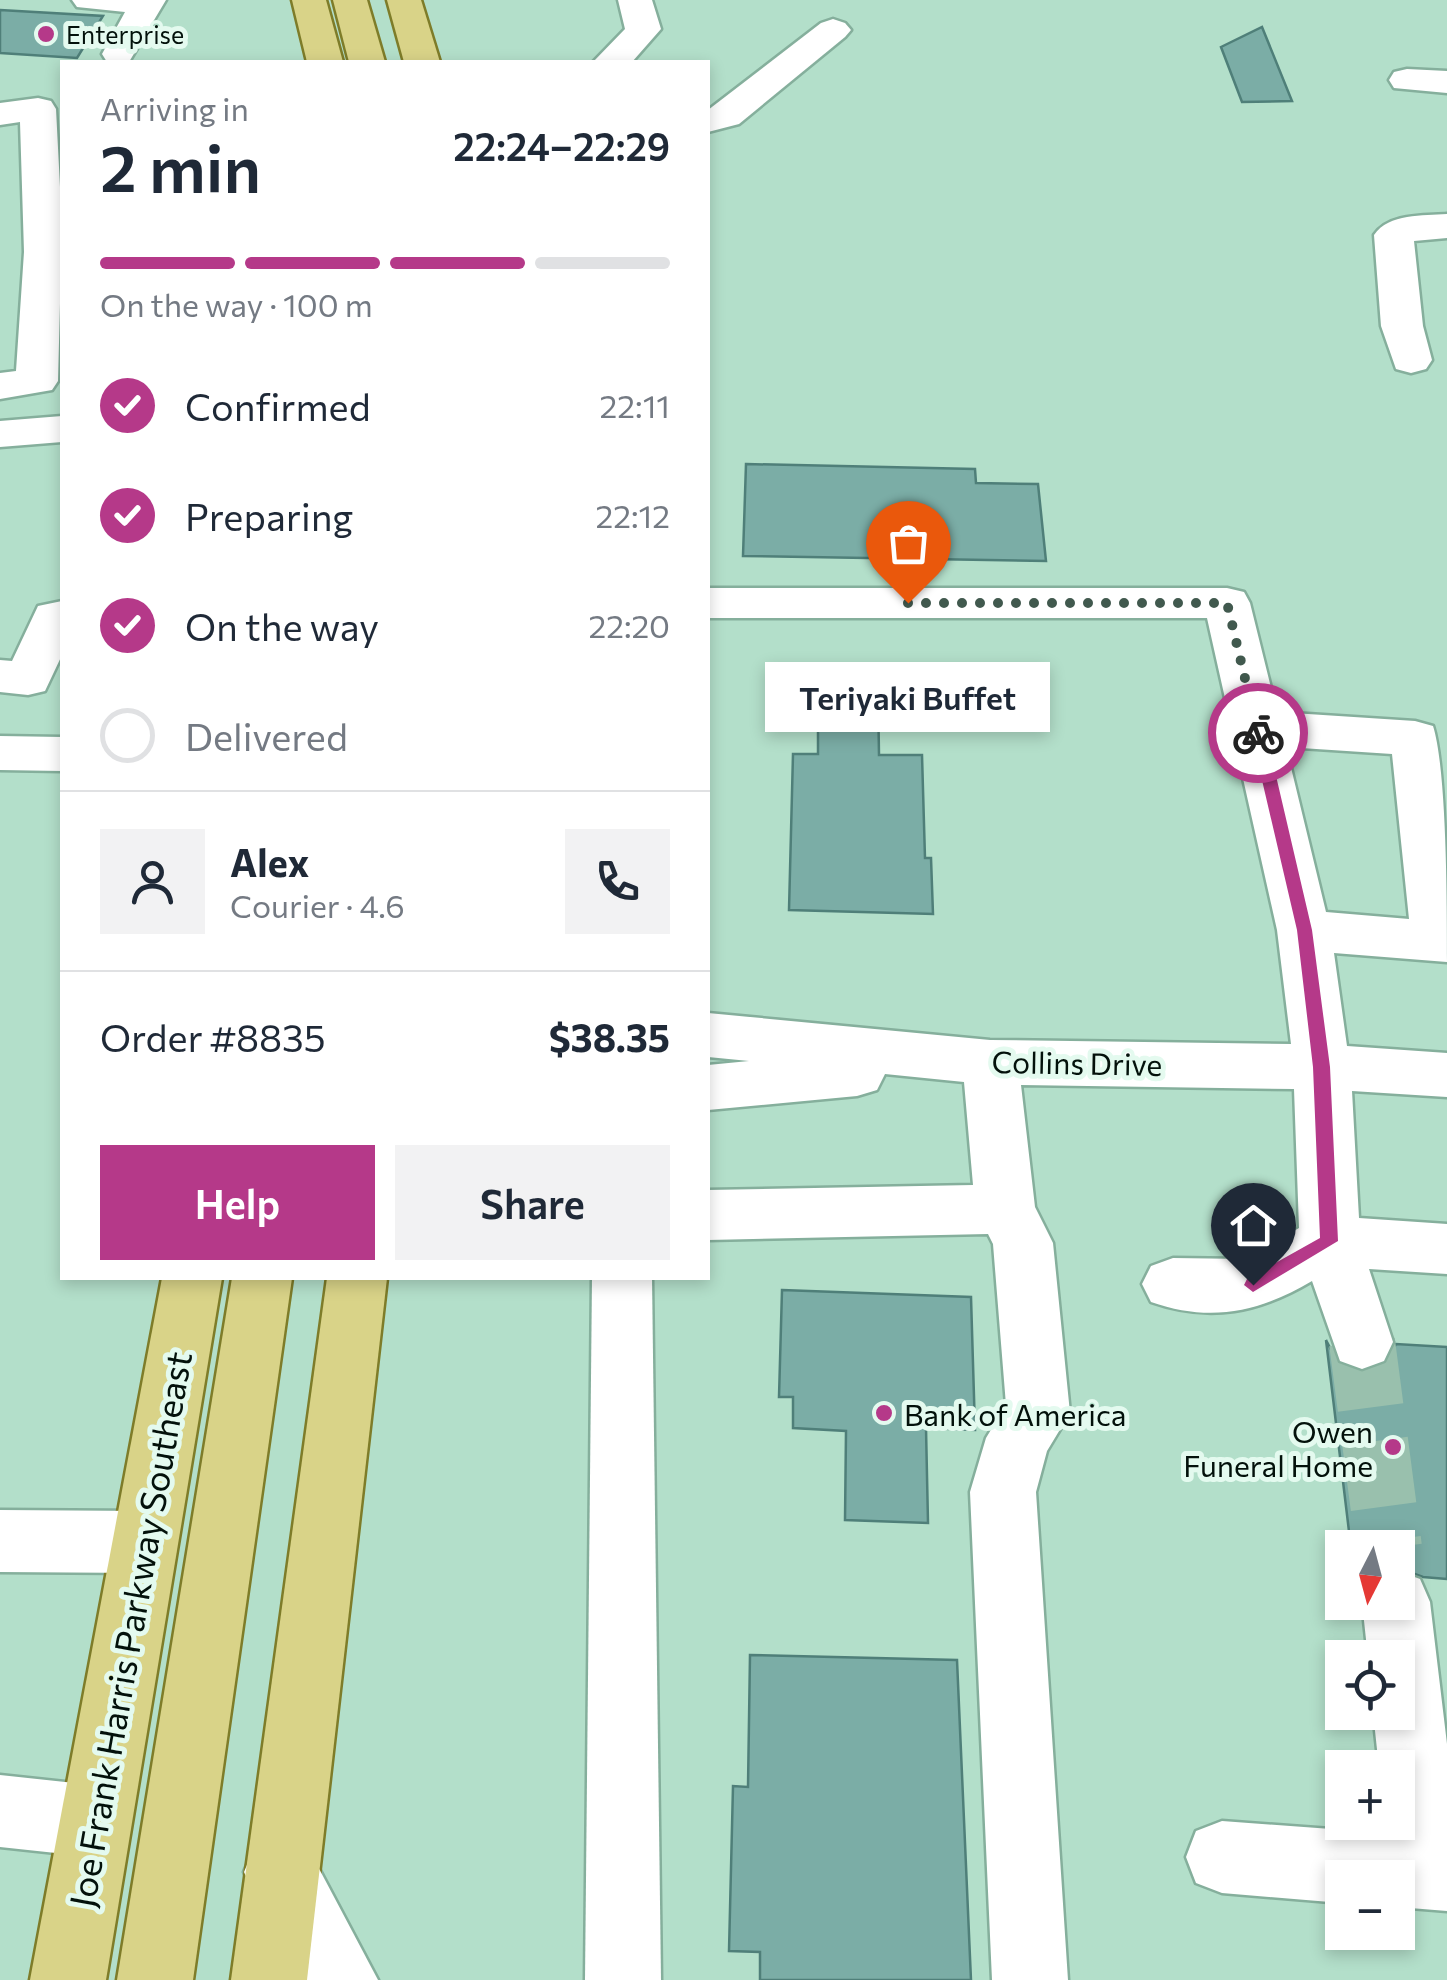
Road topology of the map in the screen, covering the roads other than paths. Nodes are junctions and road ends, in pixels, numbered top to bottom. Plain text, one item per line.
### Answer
1 (89, 0) edge
2 (309, 0) edge
3 (350, 0) edge
4 (404, 0) edge
5 (636, 0) edge
6 (148, 2) edge
7 (833, 30) dead end
8 (120, 54) dead end
9 (324, 60) edge
10 (366, 60) edge
11 (421, 60) edge
12 (613, 60) edge
13 (1407, 80) dead end
14 (1447, 82) edge
15 (0, 114) edge
16 (710, 120) edge
17 (51, 130) edge
18 (1447, 226) edge
19 (53, 252) edge
20 (1411, 360) dead end
21 (33, 386) edge
22 (60, 429) edge
23 (0, 434) edge
24 (710, 603) edge
25 (60, 617) edge
26 (0, 676) edge
27 (1257, 728) junction
28 (0, 753) edge
29 (60, 754) edge
30 (1434, 796) edge
31 (1304, 930) junction
32 (1442, 942) edge
33 (710, 1035) edge
34 (990, 1062) junction
35 (1322, 1067) junction
36 (1447, 1076) edge
37 (710, 1088) edge
38 (1005, 1208) junction
39 (710, 1215) edge
40 (1330, 1241) junction
41 (1447, 1249) edge
42 (192, 1280) edge
43 (262, 1280) edge
44 (622, 1280) edge
45 (359, 1282) edge
46 (1174, 1284) dead end
47 (1362, 1342) tunnel mouth
48 (0, 1541) edge
49 (143, 1542) junction
50 (1402, 1620) edge
51 (1428, 1704) edge
52 (0, 1811) edge
53 (93, 1820) junction
54 (1222, 1857) dead end
55 (280, 1872) junction
56 (1437, 1874) edge
57 (68, 1980) edge
58 (155, 1980) edge
59 (269, 1980) edge
60 (340, 1980) edge
61 (623, 1980) edge
62 (1030, 1980) edge

1 - 6 street
2 - 9 main road
3 - 10 main road
4 - 11 main road
5 - 12 street
6 - 8 street
7 - 16 street
13 - 14 street
15 - 17 street
17 - 19 street
18 - 20 street
19 - 21 street
22 - 23 street
24 - 27 street
25 - 26 street
27 - 30 street
27 - 31 street
28 - 29 street
30 - 32 street
31 - 32 street
31 - 35 street
33 - 34 street, Collins Drive
34 - 35 street, Collins Drive
34 - 37 street
34 - 38 street
35 - 36 street, Collins Drive
35 - 40 street
38 - 39 street
38 - 62 street
40 - 41 street
40 - 46 street
40 - 47 street
42 - 49 main road, Joe Frank Harris Parkway Southeast
43 - 58 main road
44 - 61 street
45 - 55 main road
48 - 49 street
49 - 53 main road, Joe Frank Harris Parkway Southeast
50 - 51 street
51 - 56 street
52 - 53 street
53 - 57 main road, Joe Frank Harris Parkway Southeast
54 - 56 street
55 - 59 main road
55 - 60 street

